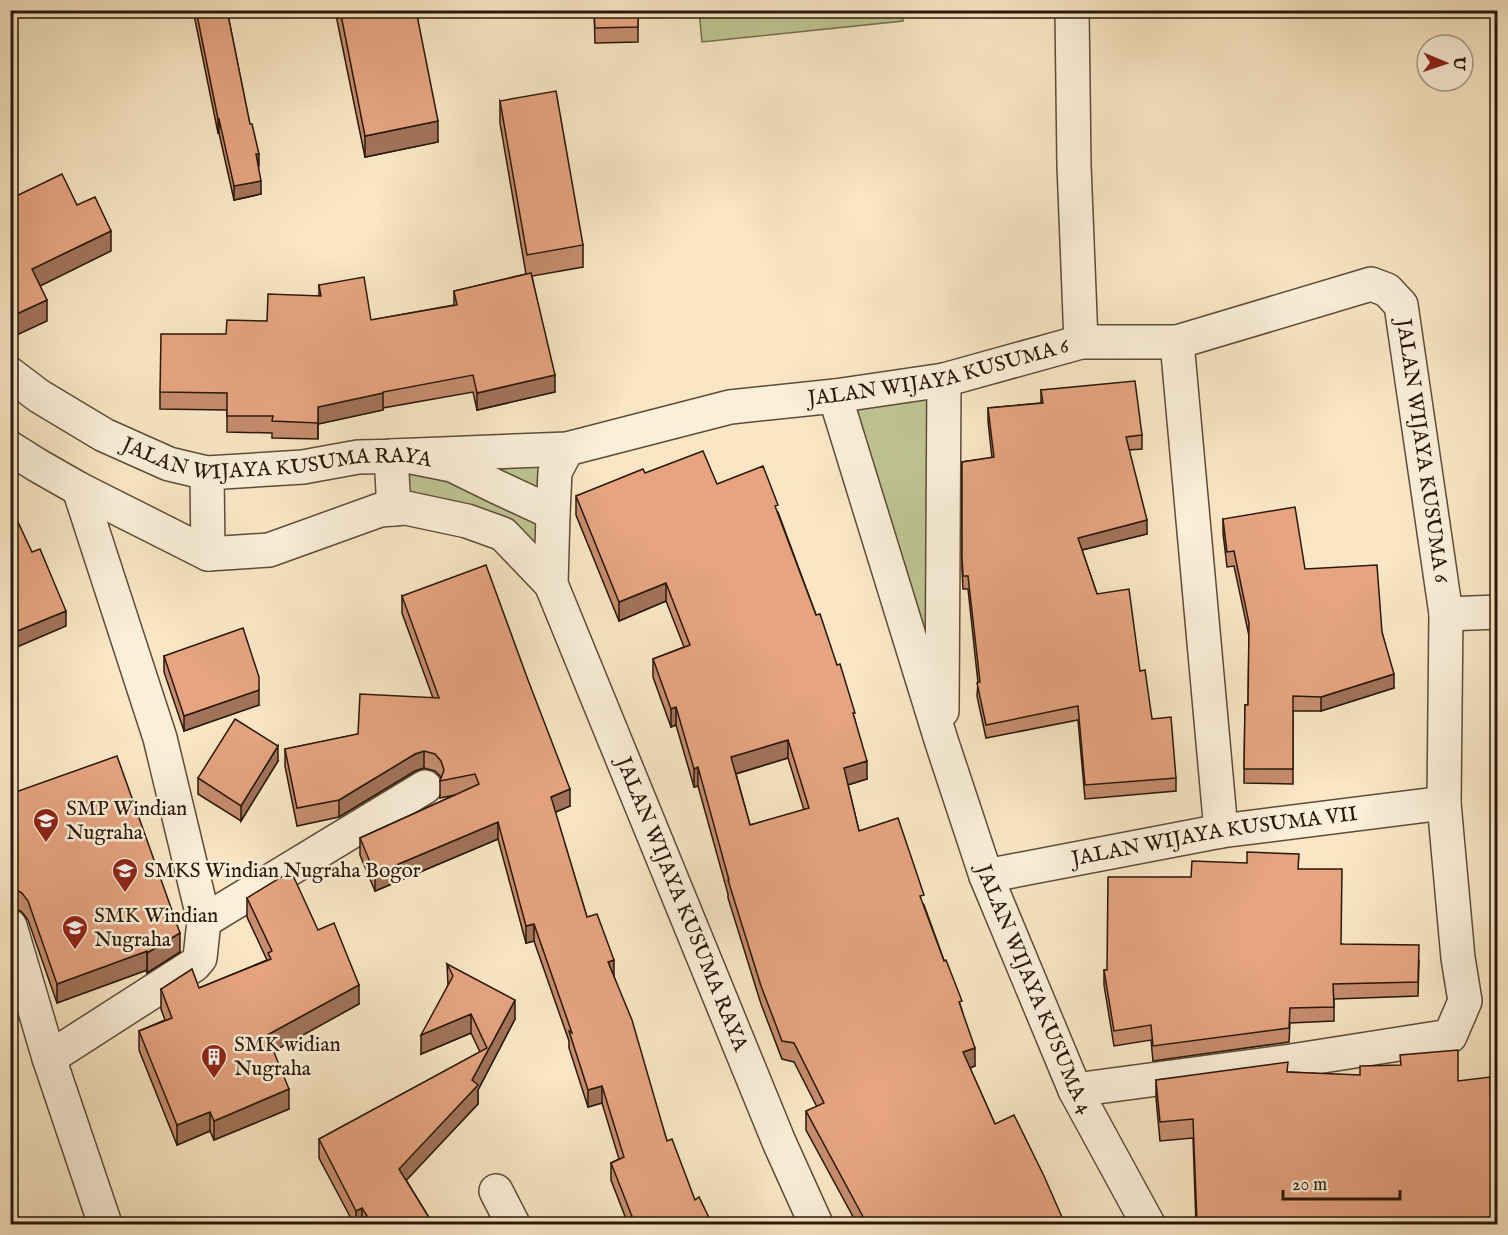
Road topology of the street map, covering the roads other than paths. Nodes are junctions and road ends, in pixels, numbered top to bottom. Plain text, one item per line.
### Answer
1 (1072, 10) edge
2 (1081, 342) junction
3 (1177, 342) junction
4 (10, 374) edge
5 (944, 380) junction
6 (835, 396) junction
7 (10, 448) edge
8 (567, 449) junction
9 (391, 456) junction
10 (207, 473) junction
11 (79, 489) junction
12 (394, 509) junction
13 (553, 513) junction
14 (208, 554) junction
15 (551, 584) junction
16 (1497, 612) edge
17 (1446, 614) junction
18 (942, 743) junction
19 (425, 787) dead end
20 (1444, 803) junction
21 (1221, 831) junction
22 (986, 876) junction
23 (204, 921) junction
24 (10, 926) edge
25 (49, 1058) junction
26 (1075, 1090) junction
27 (496, 1191) dead end
28 (105, 1224) edge
29 (513, 1224) edge
30 (816, 1224) edge
31 (1148, 1224) edge

1 - 2 street
2 - 3 street, JALAN WIJAYA KUSUMA 6
2 - 5 street, JALAN WIJAYA KUSUMA 6
3 - 17 street, JALAN WIJAYA KUSUMA 6
3 - 21 street
4 - 10 street, JALAN WIJAYA KUSUMA RAYA
5 - 6 street, JALAN WIJAYA KUSUMA 6
5 - 18 street, JALAN WIJAYA KUSUMA 4
6 - 8 street, JALAN WIJAYA KUSUMA 6
6 - 18 street, JALAN WIJAYA KUSUMA 4
7 - 11 street
8 - 9 street, JALAN WIJAYA KUSUMA 6
8 - 13 street, JALAN WIJAYA KUSUMA RAYA
9 - 10 street, JALAN WIJAYA KUSUMA RAYA
9 - 12 street
9 - 13 street, JALAN WIJAYA KUSUMA RAYA
10 - 14 street
11 - 14 street
11 - 23 street
12 - 14 street, JALAN WIJAYA KUSUMA RAYA
12 - 15 street, JALAN WIJAYA KUSUMA RAYA
13 - 15 street, JALAN WIJAYA KUSUMA RAYA
15 - 30 street, JALAN WIJAYA KUSUMA RAYA
16 - 17 street
17 - 20 street, JALAN WIJAYA KUSUMA 6
18 - 22 street, JALAN WIJAYA KUSUMA 4
19 - 23 street
20 - 21 street, JALAN WIJAYA KUSUMA VII
20 - 26 street, JALAN WIJAYA KUSUMA 6
21 - 22 street, JALAN WIJAYA KUSUMA VII
22 - 26 street, JALAN WIJAYA KUSUMA 4
23 - 25 street
24 - 25 street
25 - 28 street
26 - 31 street, JALAN WIJAYA KUSUMA 4
27 - 29 street

